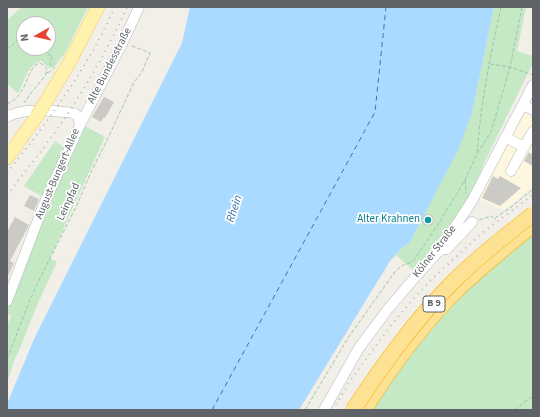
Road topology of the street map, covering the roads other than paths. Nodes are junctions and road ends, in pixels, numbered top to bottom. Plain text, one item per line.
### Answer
1 (98, 7) edge
2 (139, 7) edge
3 (533, 85) edge
4 (523, 105) junction
5 (533, 110) edge
6 (7, 117) edge
7 (80, 125) junction
8 (533, 131) edge
9 (505, 137) junction
10 (524, 147) junction
11 (11, 153) edge
12 (511, 171) dead end
13 (533, 214) edge
14 (472, 222) road end
15 (533, 225) edge
16 (440, 250) junction
17 (7, 300) edge
18 (324, 410) edge
19 (353, 410) edge
20 (364, 410) edge

1 - 11 main road, bridge
2 - 7 street, Alte Bundesstraße
3 - 4 street, Kölner Straße
4 - 5 street
4 - 9 street, Kölner Straße
6 - 7 street, August-Bungert-Allee
7 - 17 street, August-Bungert-Allee
8 - 10 street
9 - 10 street
9 - 16 street, Kölner Straße
10 - 12 street
13 - 19 highway, B 9, bridge
14 - 16 street
15 - 20 highway, B 9
16 - 18 street, Kölner Straße

